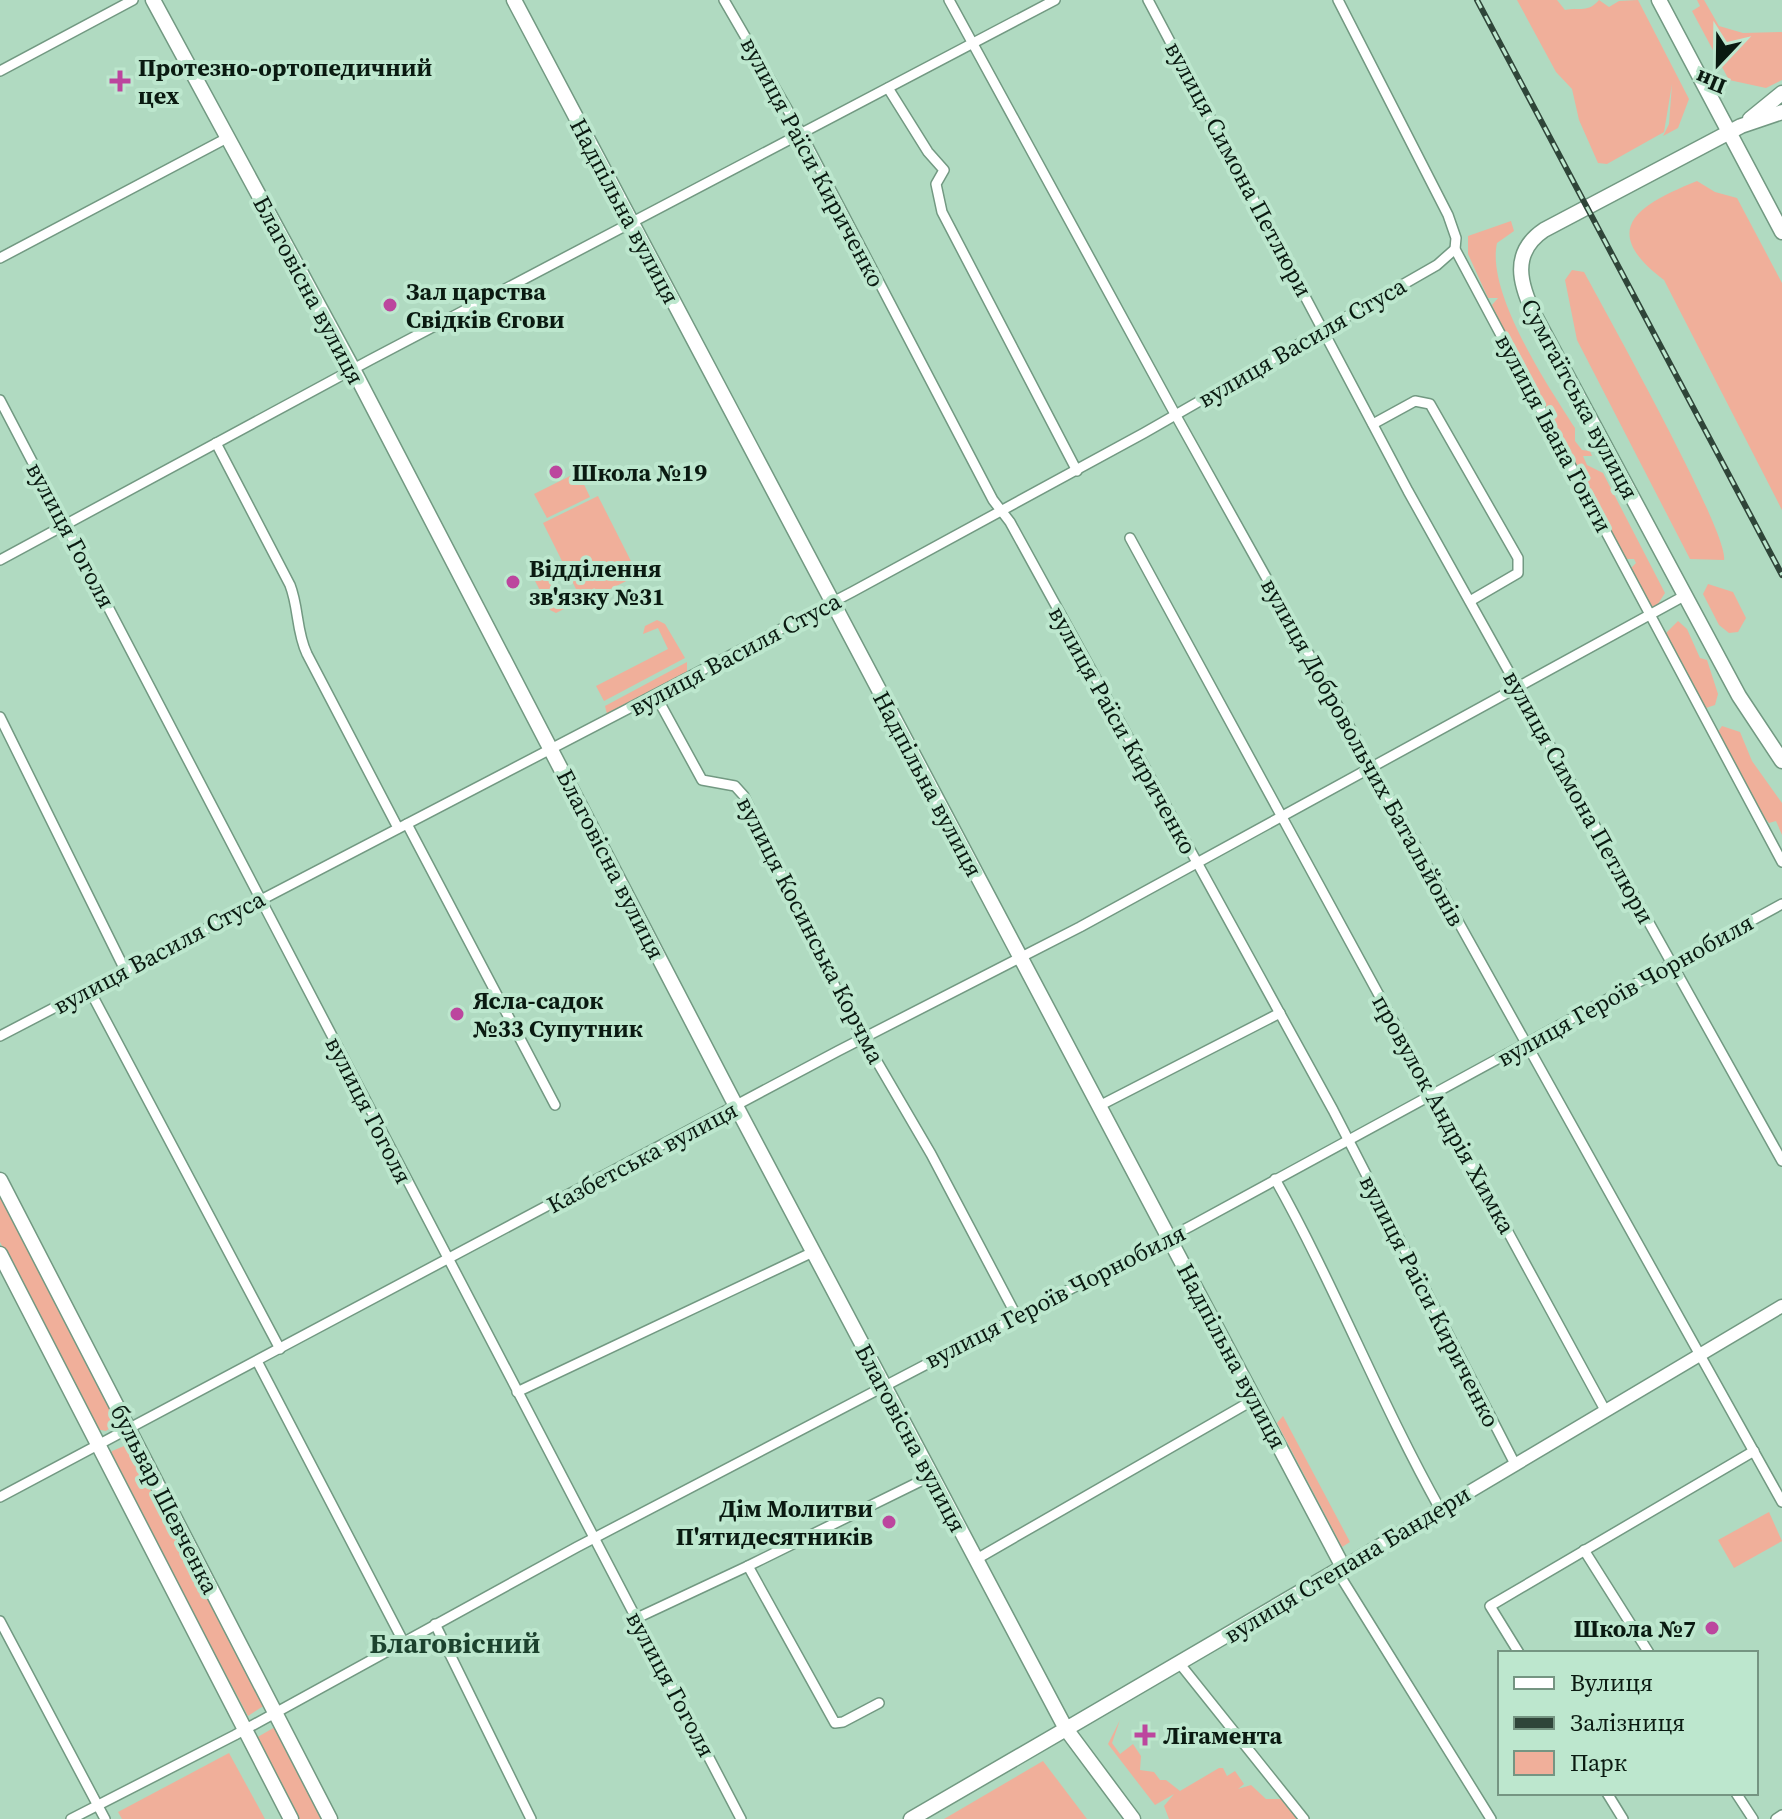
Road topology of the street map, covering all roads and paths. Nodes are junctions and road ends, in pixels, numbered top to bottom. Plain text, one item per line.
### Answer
1 (133, 0) edge
2 (153, 0) edge
3 (514, 0) edge
4 (724, 0) edge
5 (949, 0) edge
6 (1055, 0) edge
7 (1148, 0) edge
8 (1338, 0) edge
9 (1659, 0) edge
10 (972, 44) junction
11 (0, 71) edge
12 (888, 88) junction
13 (1782, 93) edge
14 (1782, 112) edge
15 (1734, 130) junction
16 (800, 131) junction
17 (227, 138) junction
18 (631, 222) junction
19 (1782, 232) edge
20 (1455, 249) junction
21 (0, 258) edge
22 (1325, 328) junction
23 (353, 369) junction
24 (0, 400) edge
25 (1175, 414) junction
26 (1373, 424) junction
27 (216, 443) junction
28 (1077, 471) junction
29 (1002, 511) junction
30 (66, 524) junction
31 (1130, 538) dead end
32 (0, 560) edge
33 (1684, 596) junction
34 (1470, 601) junction
35 (832, 603) junction
36 (1651, 615) junction
37 (1518, 689) junction
38 (656, 696) junction
39 (0, 717) edge
40 (552, 750) junction
41 (1782, 761) edge
42 (1373, 769) junction
43 (1283, 818) junction
44 (403, 826) junction
45 (1782, 862) edge
46 (1196, 864) junction
47 (260, 899) junction
48 (1782, 904) edge
49 (1020, 958) junction
50 (1673, 965) junction
51 (125, 970) junction
52 (89, 989) junction
53 (1280, 1013) junction
54 (0, 1036) edge
55 (863, 1038) junction
56 (1525, 1045) junction
57 (1435, 1095) junction
58 (555, 1105) dead end
59 (1101, 1105) junction
60 (736, 1106) junction
61 (1348, 1140) junction
62 (1782, 1161) edge
63 (1275, 1179) junction
64 (0, 1180) edge
65 (1169, 1236) junction
66 (813, 1252) junction
67 (0, 1254) edge
68 (448, 1261) junction
69 (1782, 1306) edge
70 (1016, 1315) junction
71 (280, 1349) junction
72 (1700, 1354) junction
73 (257, 1361) junction
74 (884, 1385) junction
75 (517, 1392) junction
76 (1255, 1399) junction
77 (1605, 1410) junction
78 (129, 1430) junction
79 (99, 1446) junction
80 (1754, 1451) junction
81 (1515, 1464) junction
82 (931, 1476) junction
83 (0, 1497) edge
84 (1782, 1502) edge
85 (1440, 1509) junction
86 (594, 1539) junction
87 (1584, 1550) junction
88 (975, 1560) junction
89 (748, 1566) junction
90 (1340, 1569) junction
91 (637, 1618) junction
92 (0, 1621) edge
93 (435, 1624) junction
94 (403, 1641) junction
95 (1518, 1651) edge
96 (1648, 1651) edge
97 (1180, 1664) junction
98 (879, 1703) dead end
99 (274, 1711) junction
100 (245, 1729) junction
101 (1066, 1729) junction
102 (1608, 1795) edge
103 (1737, 1795) edge
104 (99, 1805) junction
105 (1782, 1815) edge
106 (71, 1819) edge
107 (105, 1819) edge
108 (291, 1819) edge
109 (330, 1819) edge
110 (531, 1819) edge
111 (741, 1819) edge
112 (911, 1819) edge
113 (1133, 1819) edge
114 (1304, 1819) edge
115 (1491, 1819) edge
116 (1623, 1819) edge
117 (1753, 1819) edge
118 (1776, 1819) edge

1 - 11 street
2 - 17 main road, Благовісна вулиця
3 - 18 main road, Надпільна вулиця
4 - 16 street, вулиця Раїси Кириченко
5 - 10 street, вулиця Добровольчих Батальйонів
6 - 10 street
7 - 22 street, вулиця Симона Петлюри
8 - 20 street, вулиця Івана Гонти
9 - 15 main road
10 - 12 street
10 - 25 street, вулиця Добровольчих Батальйонів
12 - 16 street
12 - 28 street
13 - 15 main road, Сумгаїтська вулиця
14 - 15 main road, Сумгаїтська вулиця
15 - 19 main road
15 - 33 main road, Сумгаїтська вулиця
16 - 18 street
16 - 29 street, вулиця Раїси Кириченко
17 - 21 street
17 - 23 main road, Благовісна вулиця
18 - 23 street
18 - 35 main road, Надпільна вулиця
20 - 22 street, вулиця Василя Стуса
20 - 36 street, вулиця Івана Гонти
22 - 25 street, вулиця Василя Стуса
22 - 26 street, вулиця Симона Петлюри
23 - 27 street
23 - 40 main road, Благовісна вулиця
24 - 30 street, вулиця Гоголя
25 - 28 street, вулиця Василя Стуса
25 - 42 street, вулиця Добровольчих Батальйонів
26 - 34 street, вулиця Симона Петлюри
26 - 34 street
27 - 30 street
27 - 44 street
28 - 29 street, вулиця Василя Стуса
29 - 35 street, вулиця Василя Стуса
29 - 46 street, вулиця Раїси Кириченко
30 - 32 street
30 - 47 street, вулиця Гоголя
31 - 43 street
33 - 36 street, Казбетська вулиця
33 - 41 main road, Сумгаїтська вулиця
34 - 37 street, вулиця Симона Петлюри
35 - 38 street, вулиця Василя Стуса
35 - 49 main road, Надпільна вулиця
36 - 37 street, Казбетська вулиця
36 - 45 street, вулиця Івана Гонти
37 - 42 street, Казбетська вулиця
37 - 50 street, вулиця Симона Петлюри
38 - 40 street, вулиця Василя Стуса
38 - 55 street, вулиця Косинська Корчма
39 - 51 street
40 - 44 street, вулиця Василя Стуса
40 - 60 main road, Благовісна вулиця
42 - 43 street, Казбетська вулиця
42 - 56 street, вулиця Добровольчих Батальйонів
43 - 46 street, Казбетська вулиця
43 - 57 street, провулок Андрія Химка
44 - 47 street, вулиця Василя Стуса
44 - 58 street
46 - 49 street, Казбетська вулиця
46 - 53 street, вулиця Раїси Кириченко
47 - 51 street, вулиця Василя Стуса
47 - 68 street, вулиця Гоголя
48 - 50 street, вулиця Героїв Чорнобиля
49 - 55 street, Казбетська вулиця
49 - 59 main road, Надпільна вулиця
50 - 56 street, вулиця Героїв Чорнобиля
50 - 62 street, вулиця Симона Петлюри
51 - 52 street, вулиця Василя Стуса
52 - 54 street, вулиця Василя Стуса
52 - 71 street
53 - 59 street
53 - 61 street, вулиця Раїси Кириченко
55 - 60 street, Казбетська вулиця
55 - 70 street, вулиця Косинська Корчма
56 - 57 street, вулиця Героїв Чорнобиля
56 - 72 street, вулиця Добровольчих Батальйонів
57 - 61 street, вулиця Героїв Чорнобиля
57 - 77 street, провулок Андрія Химка
59 - 65 main road, Надпільна вулиця
60 - 66 main road, Благовісна вулиця
60 - 68 street, Казбетська вулиця
61 - 63 street, вулиця Героїв Чорнобиля
61 - 81 street, вулиця Раїси Кириченко
63 - 65 street, вулиця Героїв Чорнобиля
63 - 85 street
64 - 78 main road, бульвар Шевченка
65 - 70 street, вулиця Героїв Чорнобиля
65 - 76 main road, Надпільна вулиця
66 - 74 main road, Благовісна вулиця
66 - 75 street
67 - 79 main road, бульвар Шевченка
68 - 71 street, Казбетська вулиця
68 - 75 street, вулиця Гоголя
69 - 72 street, вулиця Степана Бандери
70 - 74 street, вулиця Героїв Чорнобиля
71 - 73 street, Казбетська вулиця
72 - 77 street, вулиця Степана Бандери
72 - 80 street, вулиця Добровольчих Батальйонів
73 - 78 street, Казбетська вулиця
73 - 94 street
74 - 82 main road, Благовісна вулиця
74 - 86 street, вулиця Героїв Чорнобиля
75 - 86 street, вулиця Гоголя
76 - 88 street
76 - 90 main road, Надпільна вулиця
77 - 81 street, вулиця Степана Бандери
78 - 79 street, Казбетська вулиця
78 - 99 main road, бульвар Шевченка
79 - 83 street, Казбетська вулиця
79 - 100 main road, бульвар Шевченка
80 - 84 street, вулиця Добровольчих Батальйонів
80 - 87 street
81 - 85 street, вулиця Степана Бандери
82 - 88 main road, Благовісна вулиця
82 - 89 street
85 - 90 street, вулиця Степана Бандери
86 - 91 street, вулиця Гоголя
86 - 93 street, вулиця Героїв Чорнобиля
87 - 95 street
87 - 96 street
88 - 101 main road, Благовісна вулиця
89 - 91 street
89 - 98 street
90 - 97 main road, вулиця Степана Бандери
90 - 115 street, Надпільна вулиця
91 - 111 street, вулиця Гоголя
92 - 104 street
93 - 94 street, вулиця Героїв Чорнобиля
93 - 110 street
94 - 99 street, вулиця Героїв Чорнобиля
97 - 101 main road, вулиця Степана Бандери
97 - 114 street
99 - 100 street, вулиця Героїв Чорнобиля
99 - 109 main road, бульвар Шевченка
100 - 104 street, вулиця Героїв Чорнобиля
100 - 108 main road, бульвар Шевченка
101 - 112 main road, вулиця Степана Бандери
101 - 113 main road, Благовісна вулиця
102 - 116 street
103 - 117 street
104 - 106 street, вулиця Героїв Чорнобиля
104 - 107 street
105 - 118 street

